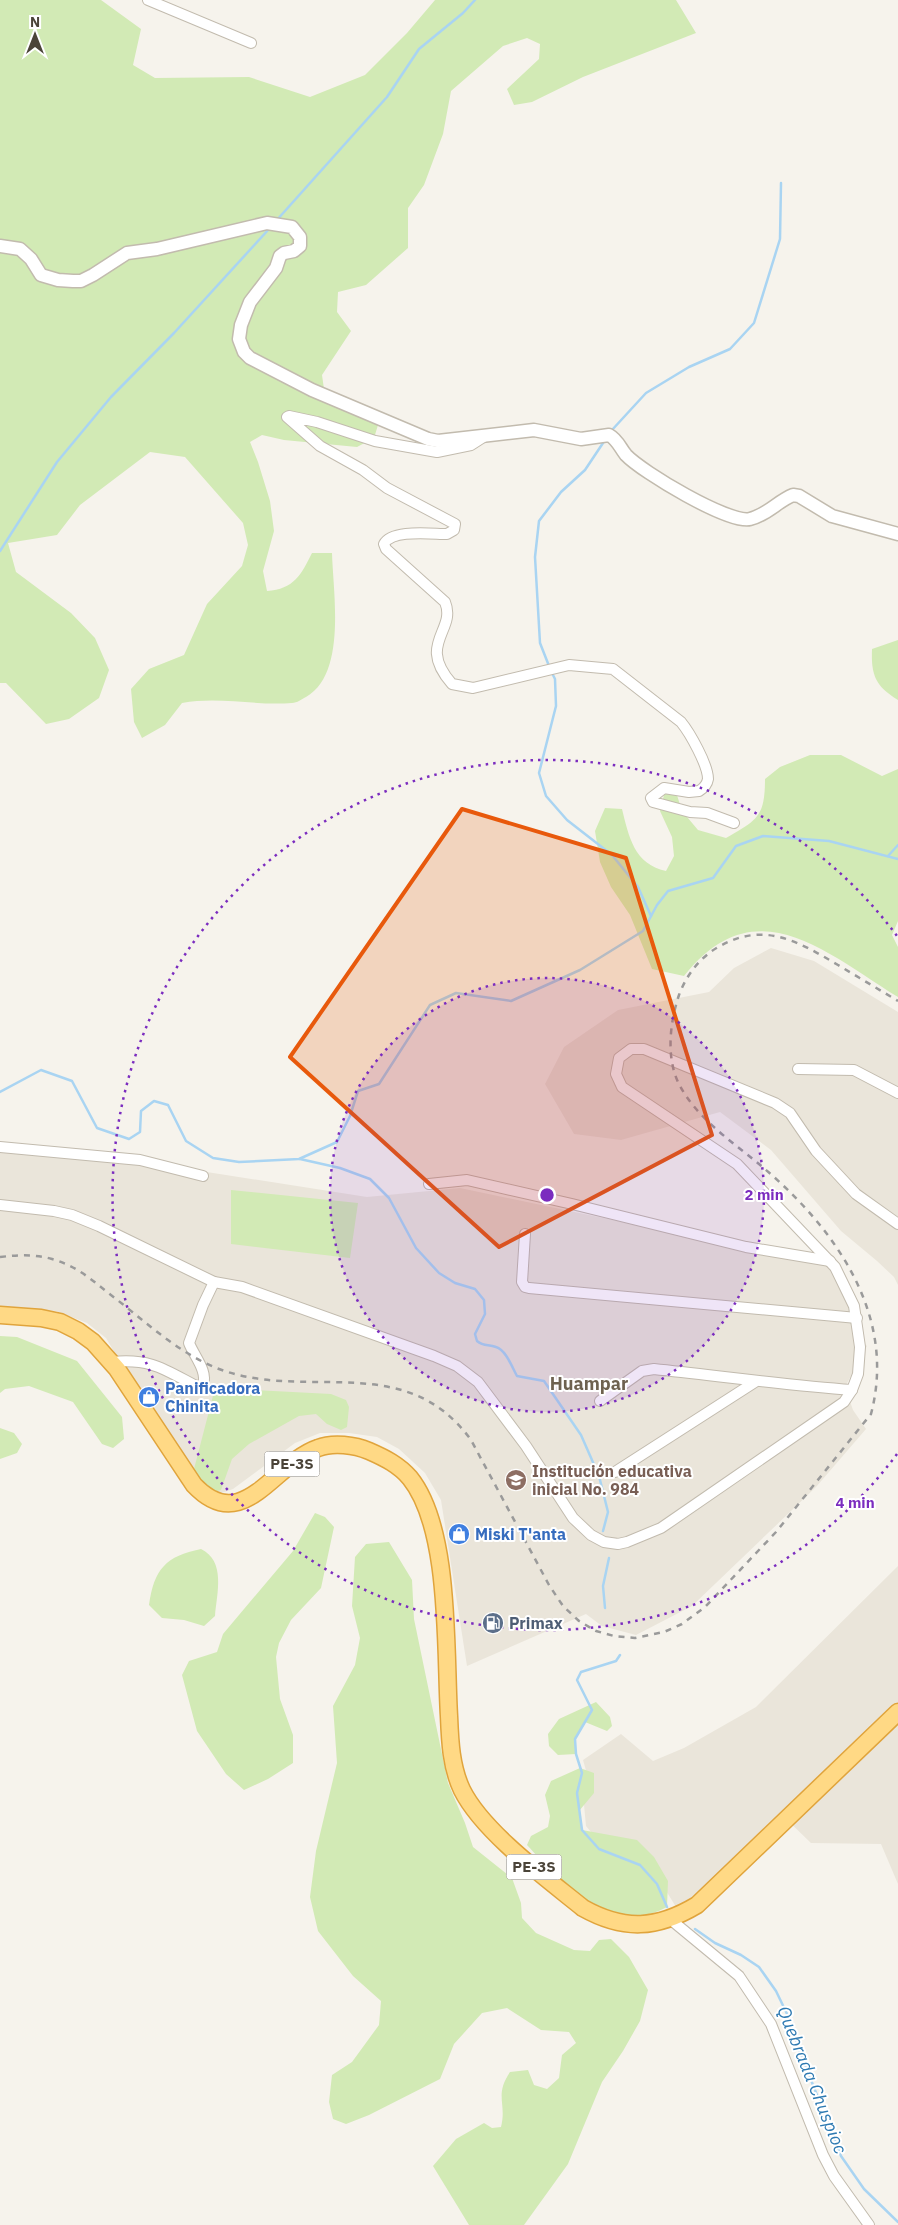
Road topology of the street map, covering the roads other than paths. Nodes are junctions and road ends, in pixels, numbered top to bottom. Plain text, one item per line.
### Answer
1 (148, 0) edge
2 (251, 43) dead end
3 (0, 246) edge
4 (485, 436) junction
5 (898, 534) edge
6 (734, 823) dead end
7 (798, 1069) dead end
8 (898, 1093) edge
9 (0, 1147) edge
10 (203, 1176) dead end
11 (429, 1184) dead end
12 (0, 1205) edge
13 (898, 1224) edge
14 (525, 1234) dead end
15 (830, 1261) junction
16 (214, 1282) junction
17 (0, 1315) edge
18 (857, 1318) junction
19 (112, 1362) junction
20 (755, 1382) junction
21 (852, 1390) junction
22 (600, 1401) dead end
23 (615, 1472) dead end
24 (898, 1712) edge
25 (670, 1919) junction
26 (869, 2225) edge

1 - 2 street
3 - 4 street
4 - 5 street
4 - 6 street
7 - 8 street
9 - 10 street
11 - 15 street
12 - 16 street
13 - 15 street
14 - 18 street
15 - 18 street
16 - 19 street
16 - 21 street
17 - 19 highway, PE-3S
18 - 21 street
19 - 25 highway, PE-3S
20 - 21 street
20 - 22 street
20 - 23 street
24 - 25 highway, PE-3S
25 - 26 street

